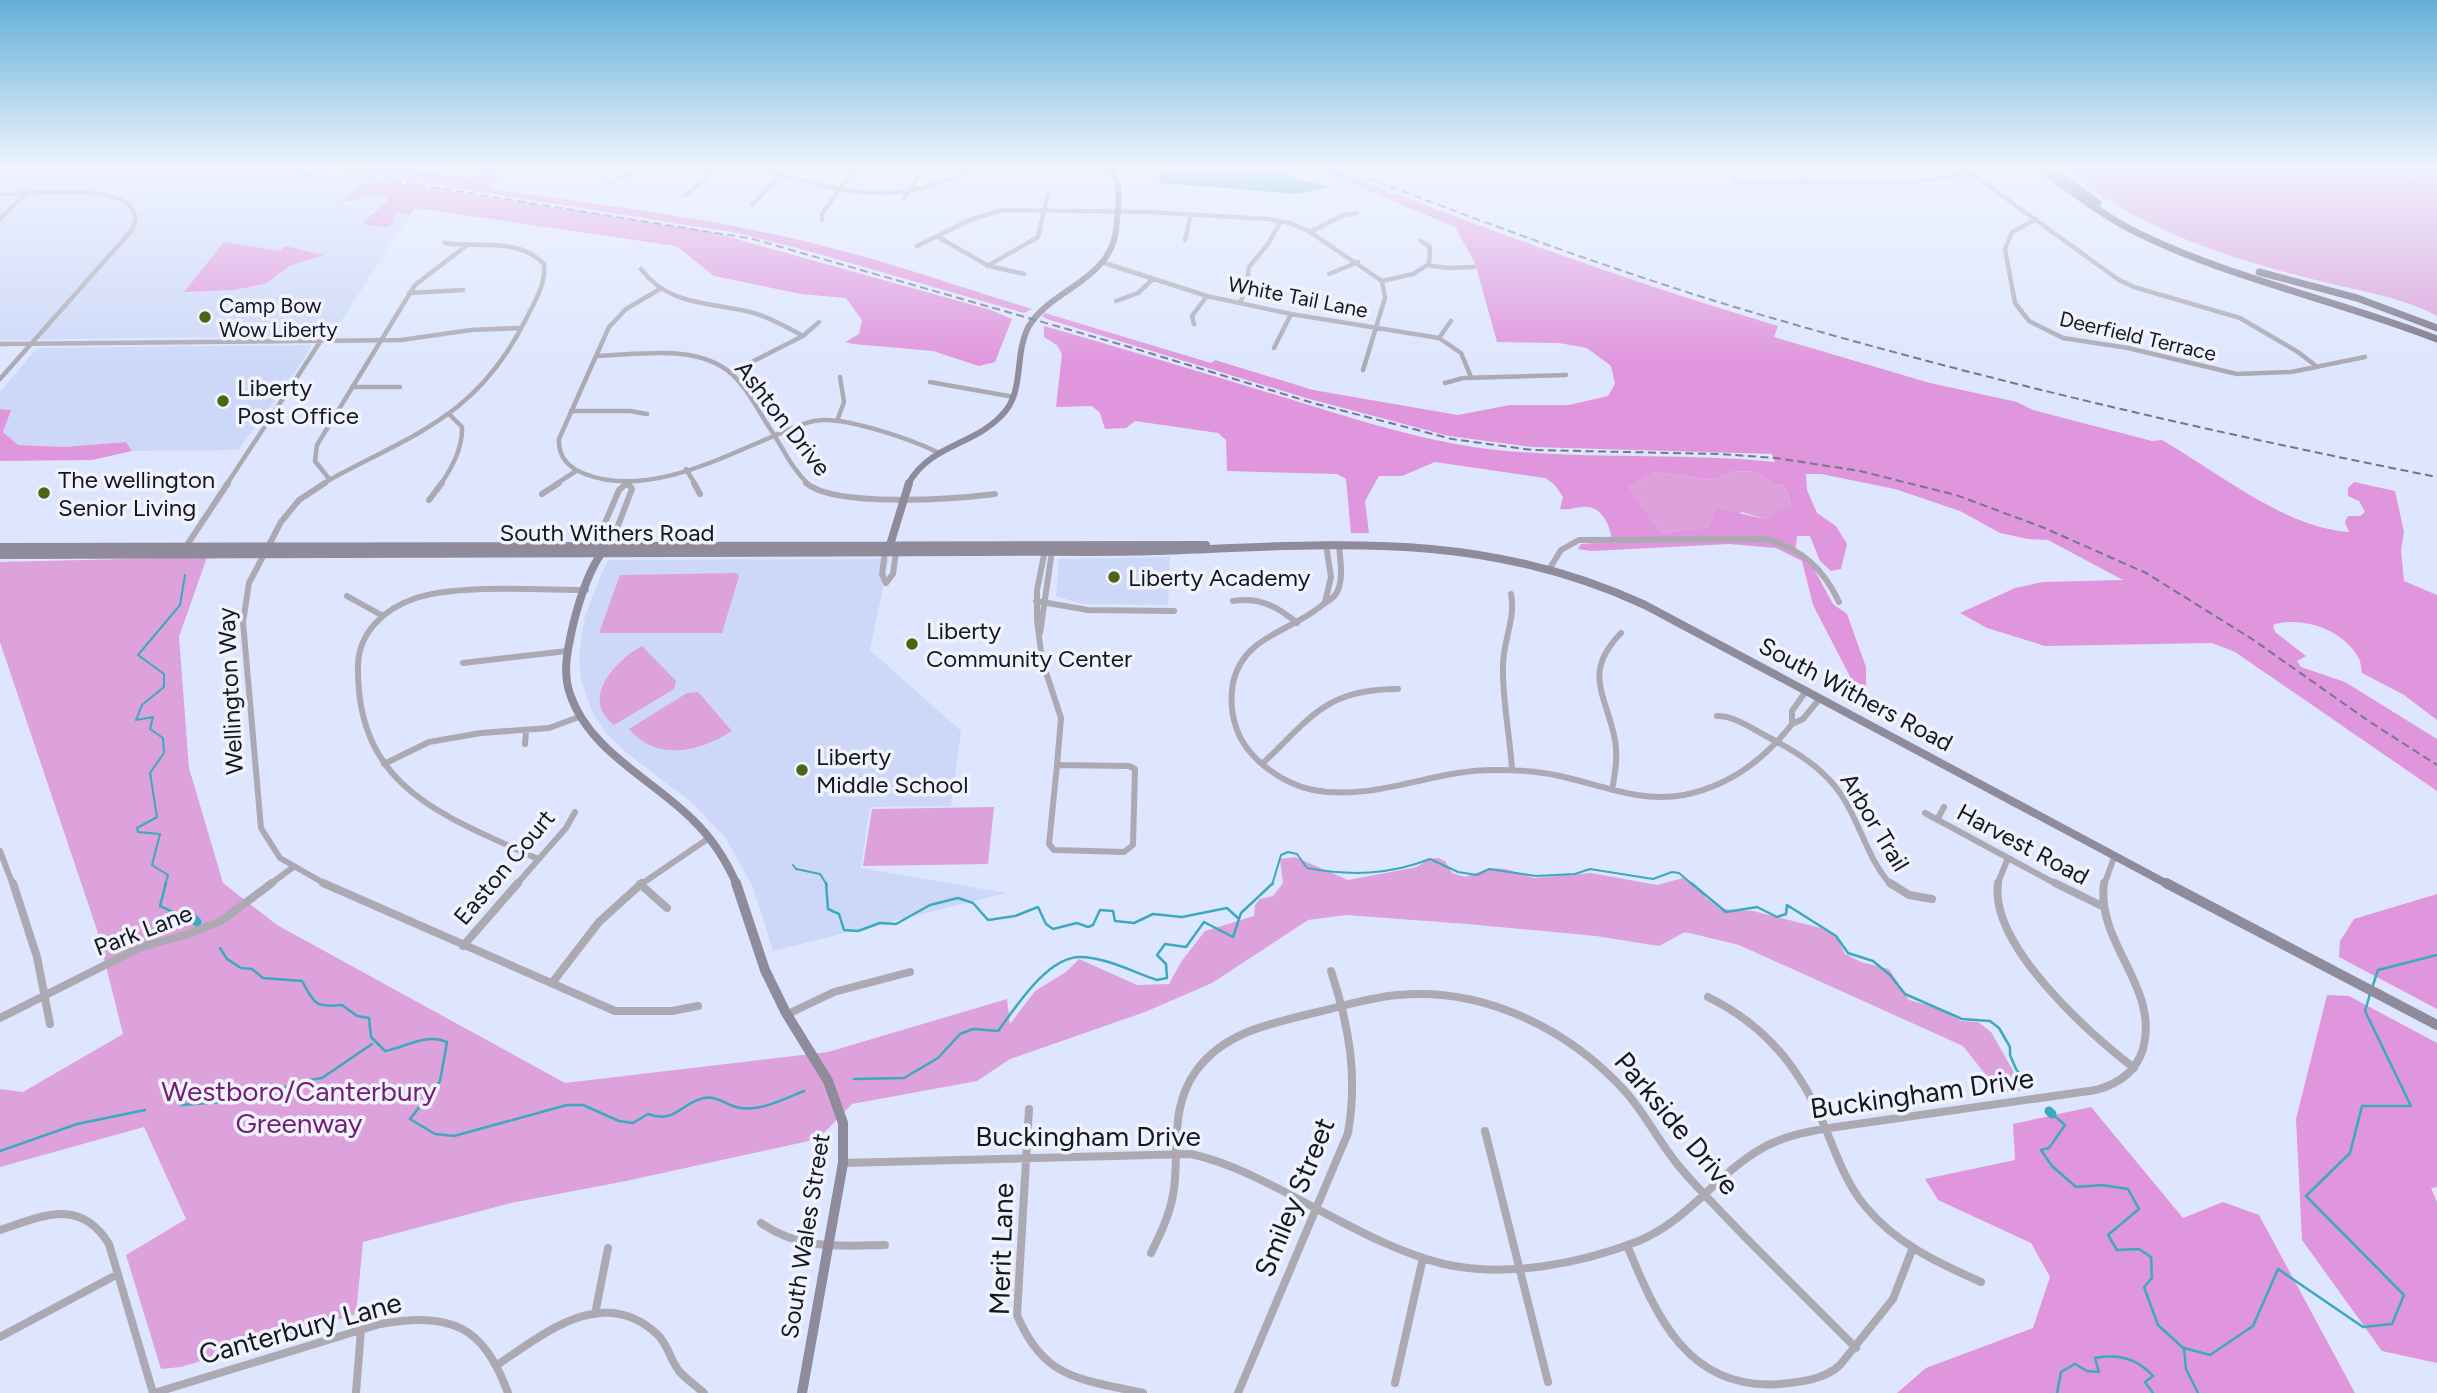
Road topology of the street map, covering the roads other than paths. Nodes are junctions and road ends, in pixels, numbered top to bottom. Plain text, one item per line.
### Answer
1 (128, 234) edge
2 (942, 234) edge
3 (1039, 234) edge
4 (1114, 234) edge
5 (1186, 234) edge
6 (1273, 234) edge
7 (1313, 234) edge
8 (2011, 234) edge
9 (2057, 234) edge
10 (2148, 234) edge
11 (2160, 234) edge
12 (938, 237) junction
13 (1185, 240) dead end
14 (1421, 241) dead end
15 (445, 243) dead end
16 (466, 246) junction
17 (918, 246) dead end
18 (1101, 262) junction
19 (1358, 262) junction
20 (1427, 265) junction
21 (987, 267) junction
22 (1474, 267) dead end
23 (640, 269) dead end
24 (1024, 274) dead end
25 (1329, 274) dead end
26 (1153, 279) junction
27 (1382, 281) junction
28 (660, 289) junction
29 (463, 290) dead end
30 (409, 293) junction
31 (1208, 296) junction
32 (1116, 301) dead end
33 (1240, 303) junction
34 (1291, 314) junction
35 (1451, 321) dead end
36 (819, 322) dead end
37 (1194, 324) dead end
38 (519, 328) junction
39 (1375, 328) junction
40 (2437, 328) edge
41 (803, 336) junction
42 (1439, 338) junction
43 (2437, 339) edge
44 (380, 341) junction
45 (320, 342) junction
46 (0, 344) edge
47 (31, 344) junction
48 (1274, 348) dead end
49 (596, 356) junction
50 (2365, 357) dead end
51 (2316, 366) junction
52 (1363, 370) dead end
53 (730, 373) junction
54 (1566, 375) dead end
55 (839, 377) dead end
56 (1471, 377) junction
57 (0, 379) edge
58 (930, 383) dead end
59 (1445, 383) dead end
60 (352, 387) junction
61 (400, 387) dead end
62 (1014, 397) junction
63 (571, 411) junction
64 (647, 414) dead end
65 (450, 415) junction
66 (837, 421) junction
67 (774, 435) junction
68 (937, 453) junction
69 (686, 469) junction
70 (576, 471) junction
71 (330, 480) junction
72 (628, 482) junction
73 (542, 494) dead end
74 (700, 494) dead end
75 (995, 494) dead end
76 (902, 498) junction
77 (429, 500) dead end
78 (611, 544) junction
79 (1326, 545) junction
80 (1339, 545) junction
81 (186, 546) junction
82 (268, 546) junction
83 (0, 547) edge
84 (894, 548) junction
85 (1049, 548) junction
86 (598, 549) junction
87 (886, 552) junction
88 (180, 554) junction
89 (263, 554) junction
90 (0, 555) edge
91 (1550, 568) junction
92 (586, 590) junction
93 (1511, 594) dead end
94 (347, 596) dead end
95 (1036, 601) junction
96 (1047, 601) junction
97 (1233, 601) dead end
98 (1325, 602) junction
99 (1839, 602) dead end
100 (1174, 611) dead end
101 (383, 616) junction
102 (1297, 623) junction
103 (1621, 633) dead end
104 (1040, 635) junction
105 (567, 651) junction
106 (463, 663) dead end
107 (1398, 689) dead end
108 (1806, 691) junction
109 (1820, 698) junction
110 (1717, 716) dead end
111 (579, 717) junction
112 (1792, 724) junction
113 (526, 731) junction
114 (1778, 742) junction
115 (525, 744) dead end
116 (384, 764) junction
117 (1262, 764) junction
118 (1056, 765) junction
119 (1512, 770) junction
120 (1612, 790) junction
121 (1944, 807) dead end
122 (575, 813) dead end
123 (1925, 813) dead end
124 (1937, 820) junction
125 (709, 838) junction
126 (0, 851) edge
127 (2115, 855) junction
128 (2008, 858) junction
129 (538, 859) junction
130 (292, 868) junction
131 (640, 884) junction
132 (1932, 899) dead end
133 (2104, 907) junction
134 (667, 908) dead end
135 (463, 946) junction
136 (1331, 971) dead end
137 (911, 972) dead end
138 (552, 983) junction
139 (46, 994) junction
140 (1708, 997) dead end
141 (1342, 1005) junction
142 (698, 1006) dead end
143 (788, 1014) junction
144 (0, 1018) edge
145 (50, 1024) dead end
146 (2437, 1025) edge
147 (2134, 1068) junction
148 (1029, 1110) dead end
149 (1826, 1130) junction
150 (1485, 1131) dead end
151 (1174, 1154) junction
152 (1026, 1158) junction
153 (843, 1163) junction
154 (1706, 1194) junction
155 (1317, 1208) junction
156 (761, 1223) dead end
157 (0, 1230) edge
158 (828, 1245) junction
159 (885, 1245) dead end
160 (1627, 1245) junction
161 (608, 1248) dead end
162 (1912, 1250) junction
163 (1151, 1253) dead end
164 (1423, 1258) junction
165 (1519, 1268) junction
166 (118, 1274) junction
167 (1981, 1282) dead end
168 (595, 1314) junction
169 (361, 1330) junction
170 (0, 1337) edge
171 (1856, 1348) junction
172 (497, 1365) junction
173 (1548, 1382) dead end
174 (1395, 1383) dead end
175 (153, 1393) edge
176 (356, 1393) edge
177 (508, 1393) edge
178 (704, 1393) edge
179 (802, 1393) edge
180 (1143, 1393) edge
181 (1238, 1393) edge

1 - 47 street
2 - 12 street
3 - 21 street
4 - 18 main road
5 - 13 street
6 - 33 street
7 - 19 street
8 - 51 street, Deerfield Terrace
9 - 51 street
10 - 43 main road
11 - 40 main road
12 - 17 street
12 - 21 street
14 - 20 street
15 - 16 street, Wellington Way
16 - 30 street
16 - 38 street, Wellington Way
18 - 26 street, White Tail Lane
18 - 62 main road
19 - 25 street
19 - 27 street
20 - 22 street
20 - 27 street
21 - 24 street
23 - 28 street
26 - 31 street, White Tail Lane
26 - 32 street
27 - 39 street
28 - 41 street
28 - 49 street
29 - 30 street
30 - 44 street
31 - 33 street, White Tail Lane
31 - 37 street
33 - 34 street, White Tail Lane
34 - 39 street, White Tail Lane
34 - 48 street
35 - 42 street
36 - 41 street
38 - 44 street
38 - 65 street, Wellington Way
39 - 42 street, White Tail Lane
39 - 52 street
41 - 53 street
42 - 56 street, White Tail Lane
44 - 45 street
44 - 60 street
45 - 47 street
45 - 81 street
46 - 47 street
47 - 57 street
49 - 53 street, Ashton Drive
49 - 63 street
50 - 51 street, Deerfield Terrace
53 - 67 street, Ashton Drive
54 - 56 street
55 - 66 street
56 - 59 street
58 - 62 street
60 - 61 street
60 - 71 street
62 - 68 main road
63 - 64 street
63 - 70 street
65 - 71 street, Wellington Way
65 - 77 street
66 - 67 street
66 - 68 street
67 - 69 street
67 - 76 street, Ashton Drive
68 - 76 main road
69 - 72 street
69 - 74 street
70 - 72 street
70 - 73 street
71 - 82 street, Wellington Way
72 - 78 street
72 - 86 street
75 - 76 street, Ashton Drive
76 - 84 main road
78 - 84 main road, South Withers Road
78 - 86 main road, South Wales Street
79 - 80 main road, South Withers Road
79 - 85 main road, South Withers Road
79 - 98 street
80 - 91 main road, South Withers Road
80 - 98 street
81 - 82 main road, South Withers Road
81 - 83 main road, South Withers Road
81 - 88 street
82 - 86 main road, South Withers Road
82 - 89 street, Wellington Way
84 - 85 main road, South Withers Road
84 - 87 main road, South Withers Road
84 - 87 street
85 - 95 street
85 - 96 street
86 - 87 main road, South Withers Road
86 - 89 main road, South Withers Road
86 - 92 main road, South Wales Street
88 - 89 main road, South Withers Road
88 - 90 main road, South Withers Road
89 - 130 street, Wellington Way
91 - 99 street
91 - 108 main road, South Withers Road
92 - 101 street
92 - 105 main road, South Wales Street
93 - 119 street
94 - 101 street
95 - 96 street
95 - 104 street
96 - 100 street
96 - 104 street
97 - 102 street
98 - 102 street
101 - 116 street
102 - 117 street
103 - 120 street
104 - 118 street
105 - 106 street
105 - 111 main road, South Wales Street
107 - 117 street
108 - 109 main road, South Withers Road
108 - 112 street
109 - 112 street
109 - 127 main road, South Withers Road
110 - 114 street, Arbor Trail
111 - 113 street
111 - 125 main road, South Wales Street
112 - 114 street
113 - 115 street
113 - 116 street
114 - 120 street
114 - 132 street, Arbor Trail
116 - 129 street
117 - 119 street
118 - 118 street
119 - 120 street
121 - 124 street
122 - 129 street, Easton Court
123 - 124 street, Harvest Road
124 - 128 street, Harvest Road
125 - 131 street
125 - 143 main road, South Wales Street
126 - 139 street
127 - 133 street
127 - 146 main road, South Withers Road
128 - 133 street, Harvest Road
128 - 147 street
129 - 135 street, Easton Court
130 - 135 street, Wellington Way
130 - 139 street, Park Lane
131 - 134 street
131 - 138 street
133 - 147 street
135 - 138 street, Wellington Way
136 - 141 street, Smiley Street
137 - 143 street
138 - 142 street, Wellington Way
139 - 144 street, Park Lane
139 - 145 street
140 - 149 street
141 - 151 street, Parkside Drive
141 - 154 street, Parkside Drive
141 - 155 street, Smiley Street
143 - 153 main road, South Wales Street
147 - 149 street, Buckingham Drive
148 - 152 street, Merit Lane
149 - 154 street, Buckingham Drive
149 - 162 street
150 - 165 street
151 - 152 street, Buckingham Drive
151 - 155 street, Buckingham Drive
151 - 163 street, Parkside Drive
152 - 153 street, Buckingham Drive
152 - 180 street, Merit Lane
153 - 158 main road, South Wales Street
154 - 160 street, Buckingham Drive
154 - 171 street, Parkside Drive
155 - 164 street, Buckingham Drive
155 - 181 street, Smiley Street
156 - 158 street
157 - 166 street
158 - 159 street
158 - 179 main road, South Wales Street
160 - 165 street, Buckingham Drive
160 - 171 street
161 - 168 street
162 - 167 street
162 - 171 street
164 - 165 street, Buckingham Drive
164 - 174 street
165 - 173 street
166 - 170 street
166 - 175 street
168 - 172 street
168 - 178 street
169 - 172 street, Canterbury Lane
169 - 175 street, Canterbury Lane
169 - 176 street
172 - 177 street, Canterbury Lane

